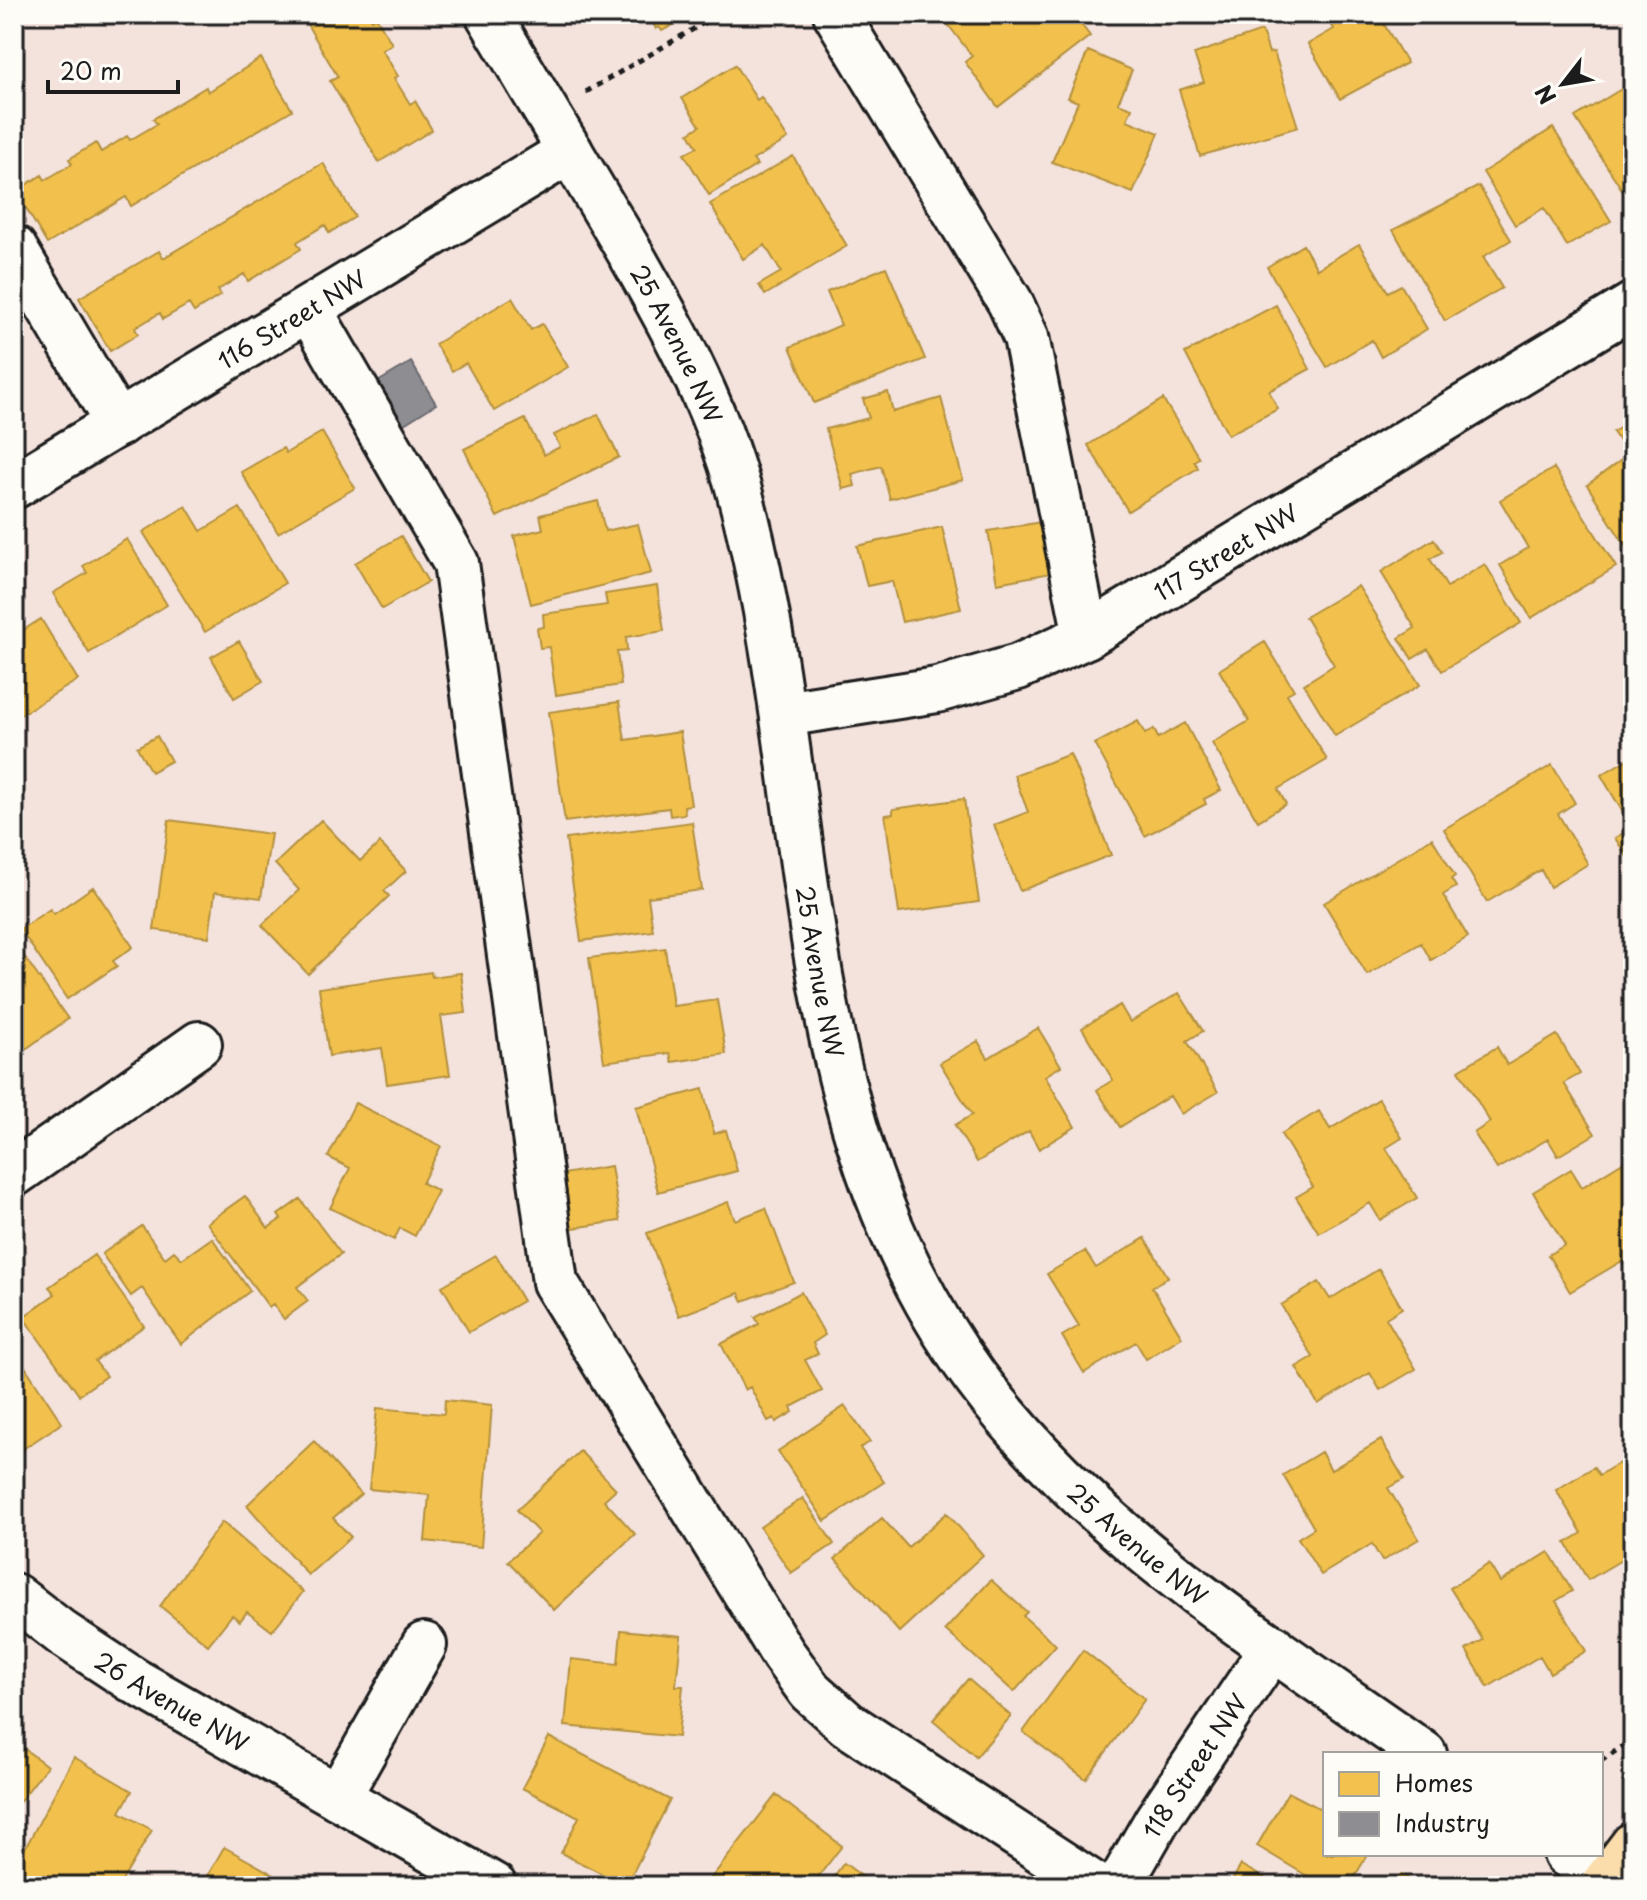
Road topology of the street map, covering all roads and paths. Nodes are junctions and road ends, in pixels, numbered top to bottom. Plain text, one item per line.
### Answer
1 (488, 14) edge
2 (719, 14) edge
3 (836, 14) edge
4 (586, 92) dead end
5 (570, 151) junction
6 (14, 248) edge
7 (1633, 305) edge
8 (309, 309) junction
9 (118, 424) junction
10 (14, 486) edge
11 (1086, 636) junction
12 (783, 714) junction
13 (199, 1044) dead end
14 (14, 1174) edge
15 (14, 1596) edge
16 (424, 1645) dead end
17 (1273, 1647) junction
18 (1633, 1733) edge
19 (1421, 1752) edge
20 (1603, 1760) edge
21 (338, 1797) junction
22 (1633, 1845) edge
23 (1569, 1856) edge
24 (1607, 1884) edge
25 (494, 1886) edge
26 (1096, 1886) edge
27 (1119, 1886) edge

1 - 5 street, 25 Avenue NW
2 - 4 path
3 - 11 street
5 - 8 street, 116 Street NW
5 - 12 street, 25 Avenue NW
6 - 9 street
7 - 11 street, 117 Street NW
8 - 9 street, 116 Street NW
8 - 26 street
9 - 10 street, 116 Street NW
11 - 12 street, 117 Street NW
12 - 17 street, 25 Avenue NW
13 - 14 street
15 - 21 street, 26 Avenue NW
16 - 21 street
17 - 19 street, 25 Avenue NW
17 - 27 street, 118 Street NW
18 - 20 path
21 - 25 street, 26 Avenue NW
22 - 24 main road
23 - 24 street

